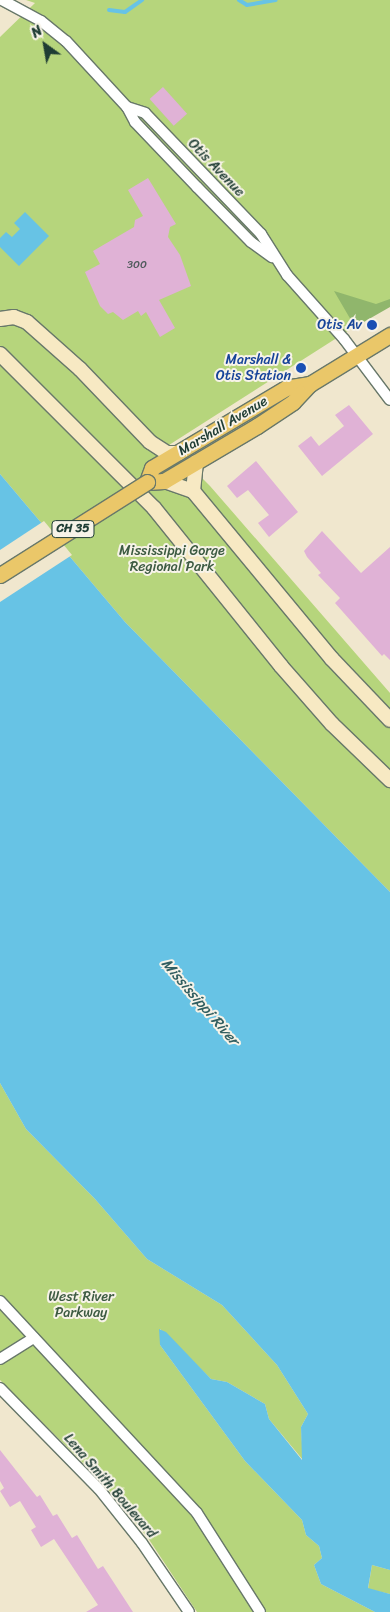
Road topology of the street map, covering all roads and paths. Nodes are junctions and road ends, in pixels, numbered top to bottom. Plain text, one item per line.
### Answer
1 (2, 0) edge
2 (0, 319) edge
3 (390, 335) edge
4 (0, 354) edge
5 (356, 356) junction
6 (310, 384) junction
7 (390, 400) edge
8 (150, 442) junction
9 (180, 453) junction
10 (196, 462) junction
11 (149, 475) junction
12 (164, 481) junction
13 (193, 491) junction
14 (0, 575) edge
15 (390, 720) edge
16 (390, 780) edge
17 (0, 1300) edge
18 (34, 1338) junction
19 (0, 1359) edge
20 (0, 1388) edge
21 (255, 1610) edge
22 (189, 1612) edge

1 - 5 street, Otis Avenue
2 - 8 street
3 - 5 main road, Marshall Avenue / CH 35
4 - 16 street
5 - 6 main road, Marshall Avenue / CH 35
5 - 7 street, Otis Avenue
6 - 9 main road, Marshall Avenue / CH 35
6 - 10 main road, Marshall Avenue / CH 35
8 - 9 street
8 - 11 street
9 - 11 main road, Marshall Avenue / CH 35
10 - 12 main road, Marshall Avenue / CH 35
10 - 13 street
11 - 12 main road, Marshall Avenue / CH 35
11 - 14 main road, Marshall Avenue / CH 35, bridge
12 - 13 street
13 - 15 street
17 - 18 street
18 - 19 street
18 - 21 street
20 - 22 street, Lena Smith Boulevard

